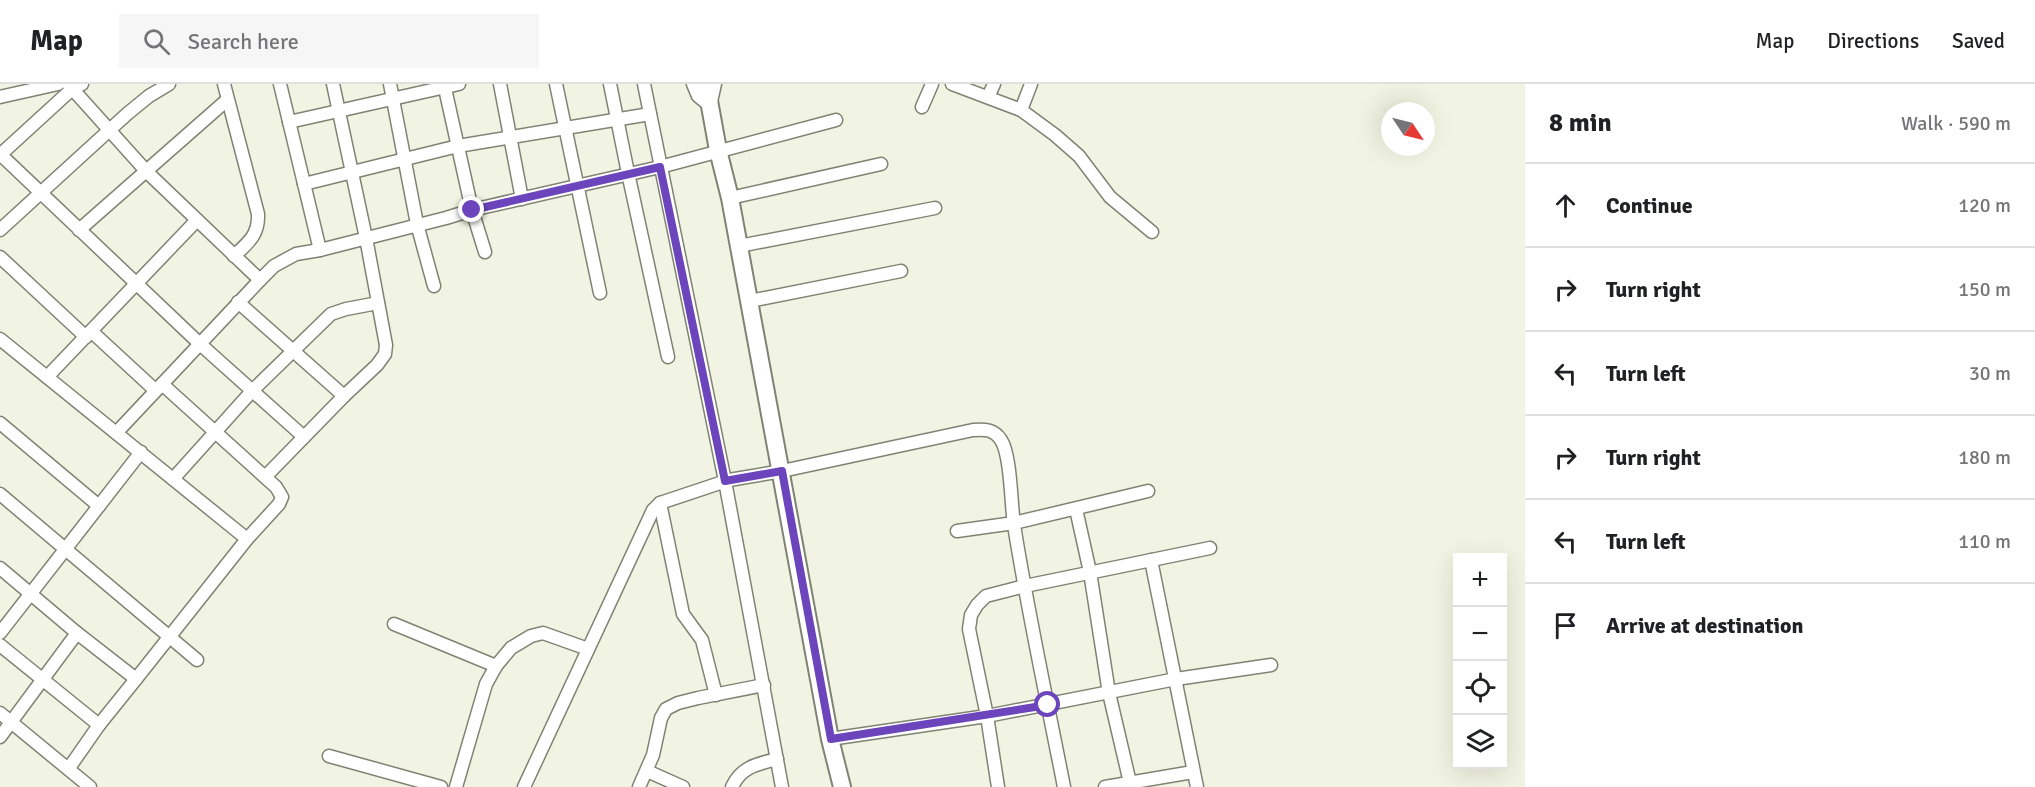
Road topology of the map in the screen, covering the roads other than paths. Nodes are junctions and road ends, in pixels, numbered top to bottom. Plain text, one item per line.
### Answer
1 (58, 84) edge
2 (169, 84) edge
3 (224, 84) edge
4 (280, 84) edge
5 (333, 84) edge
6 (390, 84) edge
7 (459, 84) edge
8 (500, 84) edge
9 (556, 84) edge
10 (610, 84) edge
11 (644, 84) edge
12 (693, 84) edge
13 (706, 84) edge
14 (715, 84) edge
15 (932, 84) edge
16 (952, 84) edge
17 (994, 84) edge
18 (1031, 84) edge
19 (73, 86) edge
20 (444, 86) edge
21 (0, 97) edge
22 (988, 97) junction
23 (392, 98) junction
24 (227, 100) junction
25 (710, 106) junction
26 (922, 107) dead end
27 (338, 110) junction
28 (1021, 110) junction
29 (650, 114) junction
30 (617, 120) junction
31 (836, 120) dead end
32 (290, 122) junction
33 (565, 128) junction
34 (110, 131) junction
35 (510, 138) junction
36 (458, 146) junction
37 (718, 150) junction
38 (0, 154) edge
39 (404, 158) junction
40 (881, 164) dead end
41 (663, 166) junction
42 (147, 172) junction
43 (352, 172) junction
44 (628, 173) junction
45 (304, 184) junction
46 (577, 186) junction
47 (41, 193) junction
48 (730, 198) junction
49 (522, 199) junction
50 (935, 208) dead end
51 (472, 210) junction
52 (198, 220) junction
53 (417, 224) junction
54 (0, 230) edge
55 (79, 230) junction
56 (1152, 232) dead end
57 (366, 238) junction
58 (739, 246) junction
59 (320, 250) junction
60 (484, 252) dead end
61 (234, 256) junction
62 (0, 257) edge
63 (902, 271) dead end
64 (260, 280) junction
65 (137, 284) junction
66 (434, 286) dead end
67 (600, 293) dead end
68 (750, 301) junction
69 (238, 302) junction
70 (378, 303) junction
71 (89, 334) junction
72 (0, 339) edge
73 (200, 344) junction
74 (292, 350) junction
75 (668, 357) dead end
76 (47, 377) junction
77 (159, 387) junction
78 (252, 391) junction
79 (344, 396) junction
80 (0, 423) edge
81 (117, 432) junction
82 (215, 432) junction
83 (304, 437) junction
84 (141, 452) junction
85 (782, 471) junction
86 (265, 477) junction
87 (173, 479) junction
88 (727, 481) junction
89 (1148, 491) dead end
90 (0, 494) edge
91 (660, 503) junction
92 (99, 506) junction
93 (1076, 509) junction
94 (1014, 523) junction
95 (957, 531) dead end
96 (247, 539) junction
97 (1210, 548) dead end
98 (65, 549) junction
99 (1151, 560) junction
100 (0, 568) edge
101 (1090, 573) junction
102 (1025, 586) junction
103 (31, 594) junction
104 (394, 624) dead end
105 (0, 633) edge
106 (77, 633) junction
107 (170, 638) junction
108 (0, 645) edge
109 (588, 649) junction
110 (197, 660) dead end
111 (1271, 665) dead end
112 (496, 666) junction
113 (136, 679) junction
114 (1176, 679) junction
115 (44, 680) junction
116 (764, 686) junction
117 (1108, 693) junction
118 (716, 695) junction
119 (1048, 705) junction
120 (0, 713) edge
121 (987, 716) junction
122 (12, 723) junction
123 (99, 725) junction
124 (0, 737) edge
125 (831, 739) junction
126 (329, 756) dead end
127 (777, 759) junction
128 (69, 768) junction
129 (647, 771) junction
130 (1193, 772) junction
131 (1130, 785) edge
132 (90, 787) edge
133 (441, 787) edge
134 (456, 787) edge
135 (524, 787) edge
136 (639, 787) edge
137 (683, 787) edge
138 (732, 787) edge
139 (782, 787) edge
140 (842, 787) edge
141 (998, 787) edge
142 (1064, 787) edge
143 (1105, 787) edge
144 (1197, 787) edge

1 - 21 street
2 - 34 street
3 - 24 street
4 - 32 street
5 - 27 street
6 - 23 street
7 - 20 street
8 - 35 street
9 - 33 street
10 - 30 street
11 - 29 street
12 - 25 street
13 - 25 street
14 - 25 street
15 - 26 street
16 - 22 street
17 - 22 street
18 - 28 street
19 - 34 street
19 - 38 street
20 - 23 street
20 - 36 street
22 - 28 street
23 - 27 street
23 - 39 street
24 - 42 street
24 - 61 street
25 - 37 street
27 - 32 street
27 - 43 street
28 - 56 street
29 - 30 street
29 - 41 street
30 - 33 street
30 - 44 street
31 - 37 street
32 - 45 street
33 - 35 street
33 - 46 street
34 - 42 street
34 - 47 street
35 - 36 street
35 - 49 street
36 - 39 street
36 - 51 street
37 - 41 street
37 - 48 street
38 - 47 street
39 - 43 street
39 - 53 street
40 - 48 street
41 - 44 street
41 - 88 street
42 - 52 street
42 - 55 street
43 - 45 street
43 - 57 street
44 - 46 street
44 - 75 street
45 - 59 street
46 - 49 street
46 - 67 street
47 - 54 street
47 - 55 street
48 - 58 street
49 - 51 street
50 - 58 street
51 - 53 street
51 - 60 street
52 - 61 street
52 - 65 street
53 - 57 street
53 - 66 street
55 - 65 street
57 - 59 street
57 - 70 street
58 - 68 street
59 - 64 street
61 - 64 street
62 - 71 street
63 - 68 street
64 - 69 street
65 - 71 street
65 - 73 street
68 - 85 street
69 - 73 street
69 - 74 street
70 - 74 street
70 - 79 street
71 - 76 street
71 - 77 street
72 - 76 street
73 - 77 street
73 - 78 street
74 - 78 street
74 - 79 street
76 - 81 street
77 - 81 street
77 - 82 street
78 - 82 street
78 - 83 street
79 - 83 street
80 - 92 street
81 - 84 street
82 - 86 street
82 - 87 street
83 - 86 street
84 - 87 street
84 - 92 street
85 - 88 street
85 - 94 street
85 - 125 street
86 - 96 street
87 - 96 street
88 - 91 street
88 - 116 street
89 - 93 street
90 - 98 street
91 - 109 street
91 - 118 street
92 - 98 street
93 - 94 street
93 - 101 street
94 - 95 street
94 - 102 street
96 - 107 street
97 - 99 street
98 - 103 street
98 - 107 street
99 - 101 street
99 - 114 street
100 - 103 street
101 - 102 street
101 - 117 street
102 - 119 street
102 - 121 street
103 - 105 street
103 - 106 street
104 - 112 street
106 - 113 street
106 - 115 street
107 - 110 street
107 - 113 street
108 - 115 street
109 - 112 street
109 - 135 street
111 - 114 street
112 - 134 street
113 - 123 street
114 - 117 street
114 - 130 street
115 - 122 street
115 - 123 street
116 - 118 street
116 - 127 street
117 - 119 street
117 - 131 street
118 - 129 street
119 - 121 street
119 - 142 street
120 - 122 street
121 - 125 street
121 - 141 street
122 - 124 street
122 - 128 street
123 - 128 street
125 - 140 street
126 - 133 street
127 - 138 street
127 - 139 street
128 - 132 street
129 - 136 street
129 - 137 street
130 - 131 street
130 - 144 street
131 - 143 street

